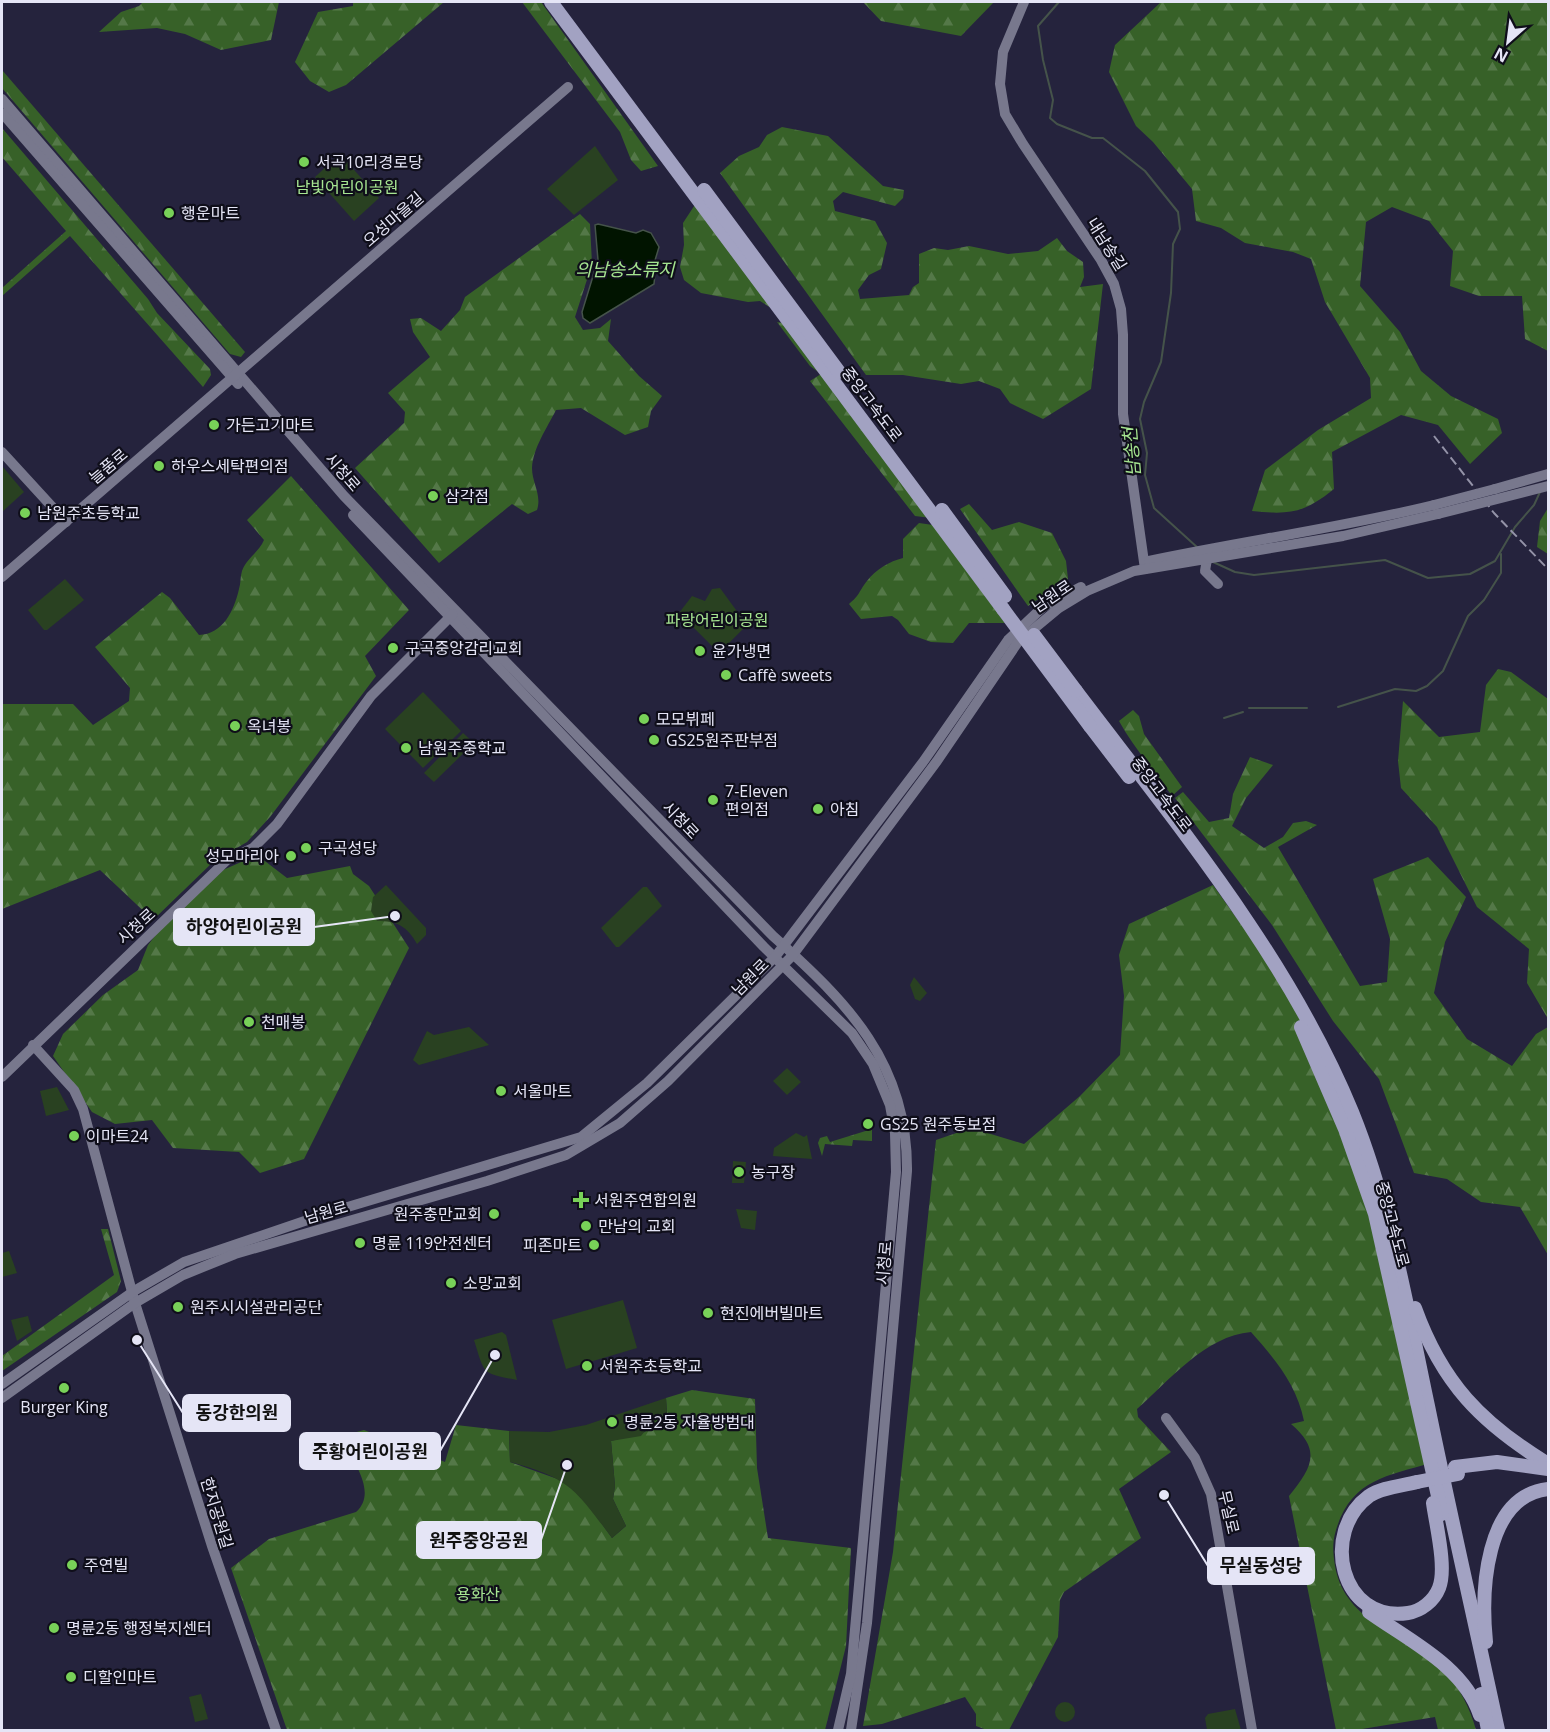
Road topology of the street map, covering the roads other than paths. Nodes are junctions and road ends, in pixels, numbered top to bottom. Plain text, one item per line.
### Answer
1 (551, 2) edge
2 (562, 2) edge
3 (1024, 2) edge
4 (568, 87) dead end
5 (2, 99) edge
6 (2, 113) edge
7 (236, 377) junction
8 (2, 452) edge
9 (1548, 474) edge
10 (1548, 486) edge
11 (1432, 511) junction
12 (66, 522) junction
13 (1208, 559) junction
14 (1145, 566) junction
15 (2, 577) edge
16 (1218, 584) dead end
17 (1007, 606) junction
18 (452, 615) junction
19 (950, 732) junction
20 (606, 772) junction
21 (784, 946) junction
22 (793, 955) junction
23 (775, 957) junction
24 (784, 965) junction
25 (33, 1045) junction
26 (2, 1077) edge
27 (894, 1104) junction
28 (582, 1142) junction
29 (331, 1212) junction
30 (335, 1224) junction
31 (1395, 1253) junction
32 (134, 1297) junction
33 (2, 1384) edge
34 (2, 1398) edge
35 (881, 1403) junction
36 (1166, 1418) dead end
37 (1425, 1447) junction
38 (1548, 1464) edge
39 (1548, 1468) edge
40 (1457, 1471) junction
41 (1548, 1475) edge
42 (1417, 1479) junction
43 (1548, 1489) edge
44 (1491, 1698) junction
45 (276, 1731) edge
46 (838, 1731) edge
47 (851, 1731) edge
48 (1252, 1731) edge
49 (1486, 1731) edge
50 (1498, 1731) edge

1 - 17 highway, 중앙고속도로
2 - 17 highway, 중앙고속도로
3 - 14 street, 내남송길
4 - 7 street, 오성마을길
5 - 7 street, 시청로
6 - 7 street, 시청로
7 - 12 street, 늘품로
7 - 18 street, 시청로
8 - 12 street
9 - 11 street, bridge
10 - 11 street, bridge
11 - 13 street, 남원로
11 - 14 street, 남원로
12 - 15 street, 늘품로
13 - 14 street, 남원로
13 - 16 street
14 - 19 street, 남원로
17 - 31 highway, 중앙고속도로, bridge
17 - 37 highway, 중앙고속도로, bridge
18 - 20 street, 시청로
18 - 25 street, 시청로
19 - 21 street, 남원로
19 - 22 street, 남원로
20 - 21 street, 시청로
20 - 23 street, 시청로
21 - 22 street, 시청로
21 - 23 street, 남원로
22 - 24 street, 남원로
22 - 27 street, 시청로
23 - 24 street, 시청로
23 - 28 street, 남원로
24 - 27 street, 시청로
24 - 28 street, 남원로
25 - 26 street, 시청로
25 - 32 street
27 - 35 street, 시청로
28 - 29 street, 남원로
28 - 30 street, 남원로
29 - 30 street
29 - 32 street, 남원로
30 - 32 street, 남원로
31 - 38 highway
31 - 44 highway, 중앙고속도로
32 - 33 street, 남원로
32 - 34 street, 남원로
32 - 45 street, 한지공원길
35 - 46 street, 시청로
35 - 47 street, 시청로
36 - 48 street, 무실로
37 - 42 highway
37 - 49 highway, 중앙고속도로
39 - 40 highway
40 - 41 highway
40 - 42 highway
42 - 49 highway
43 - 44 highway
44 - 50 highway, 중앙고속도로

